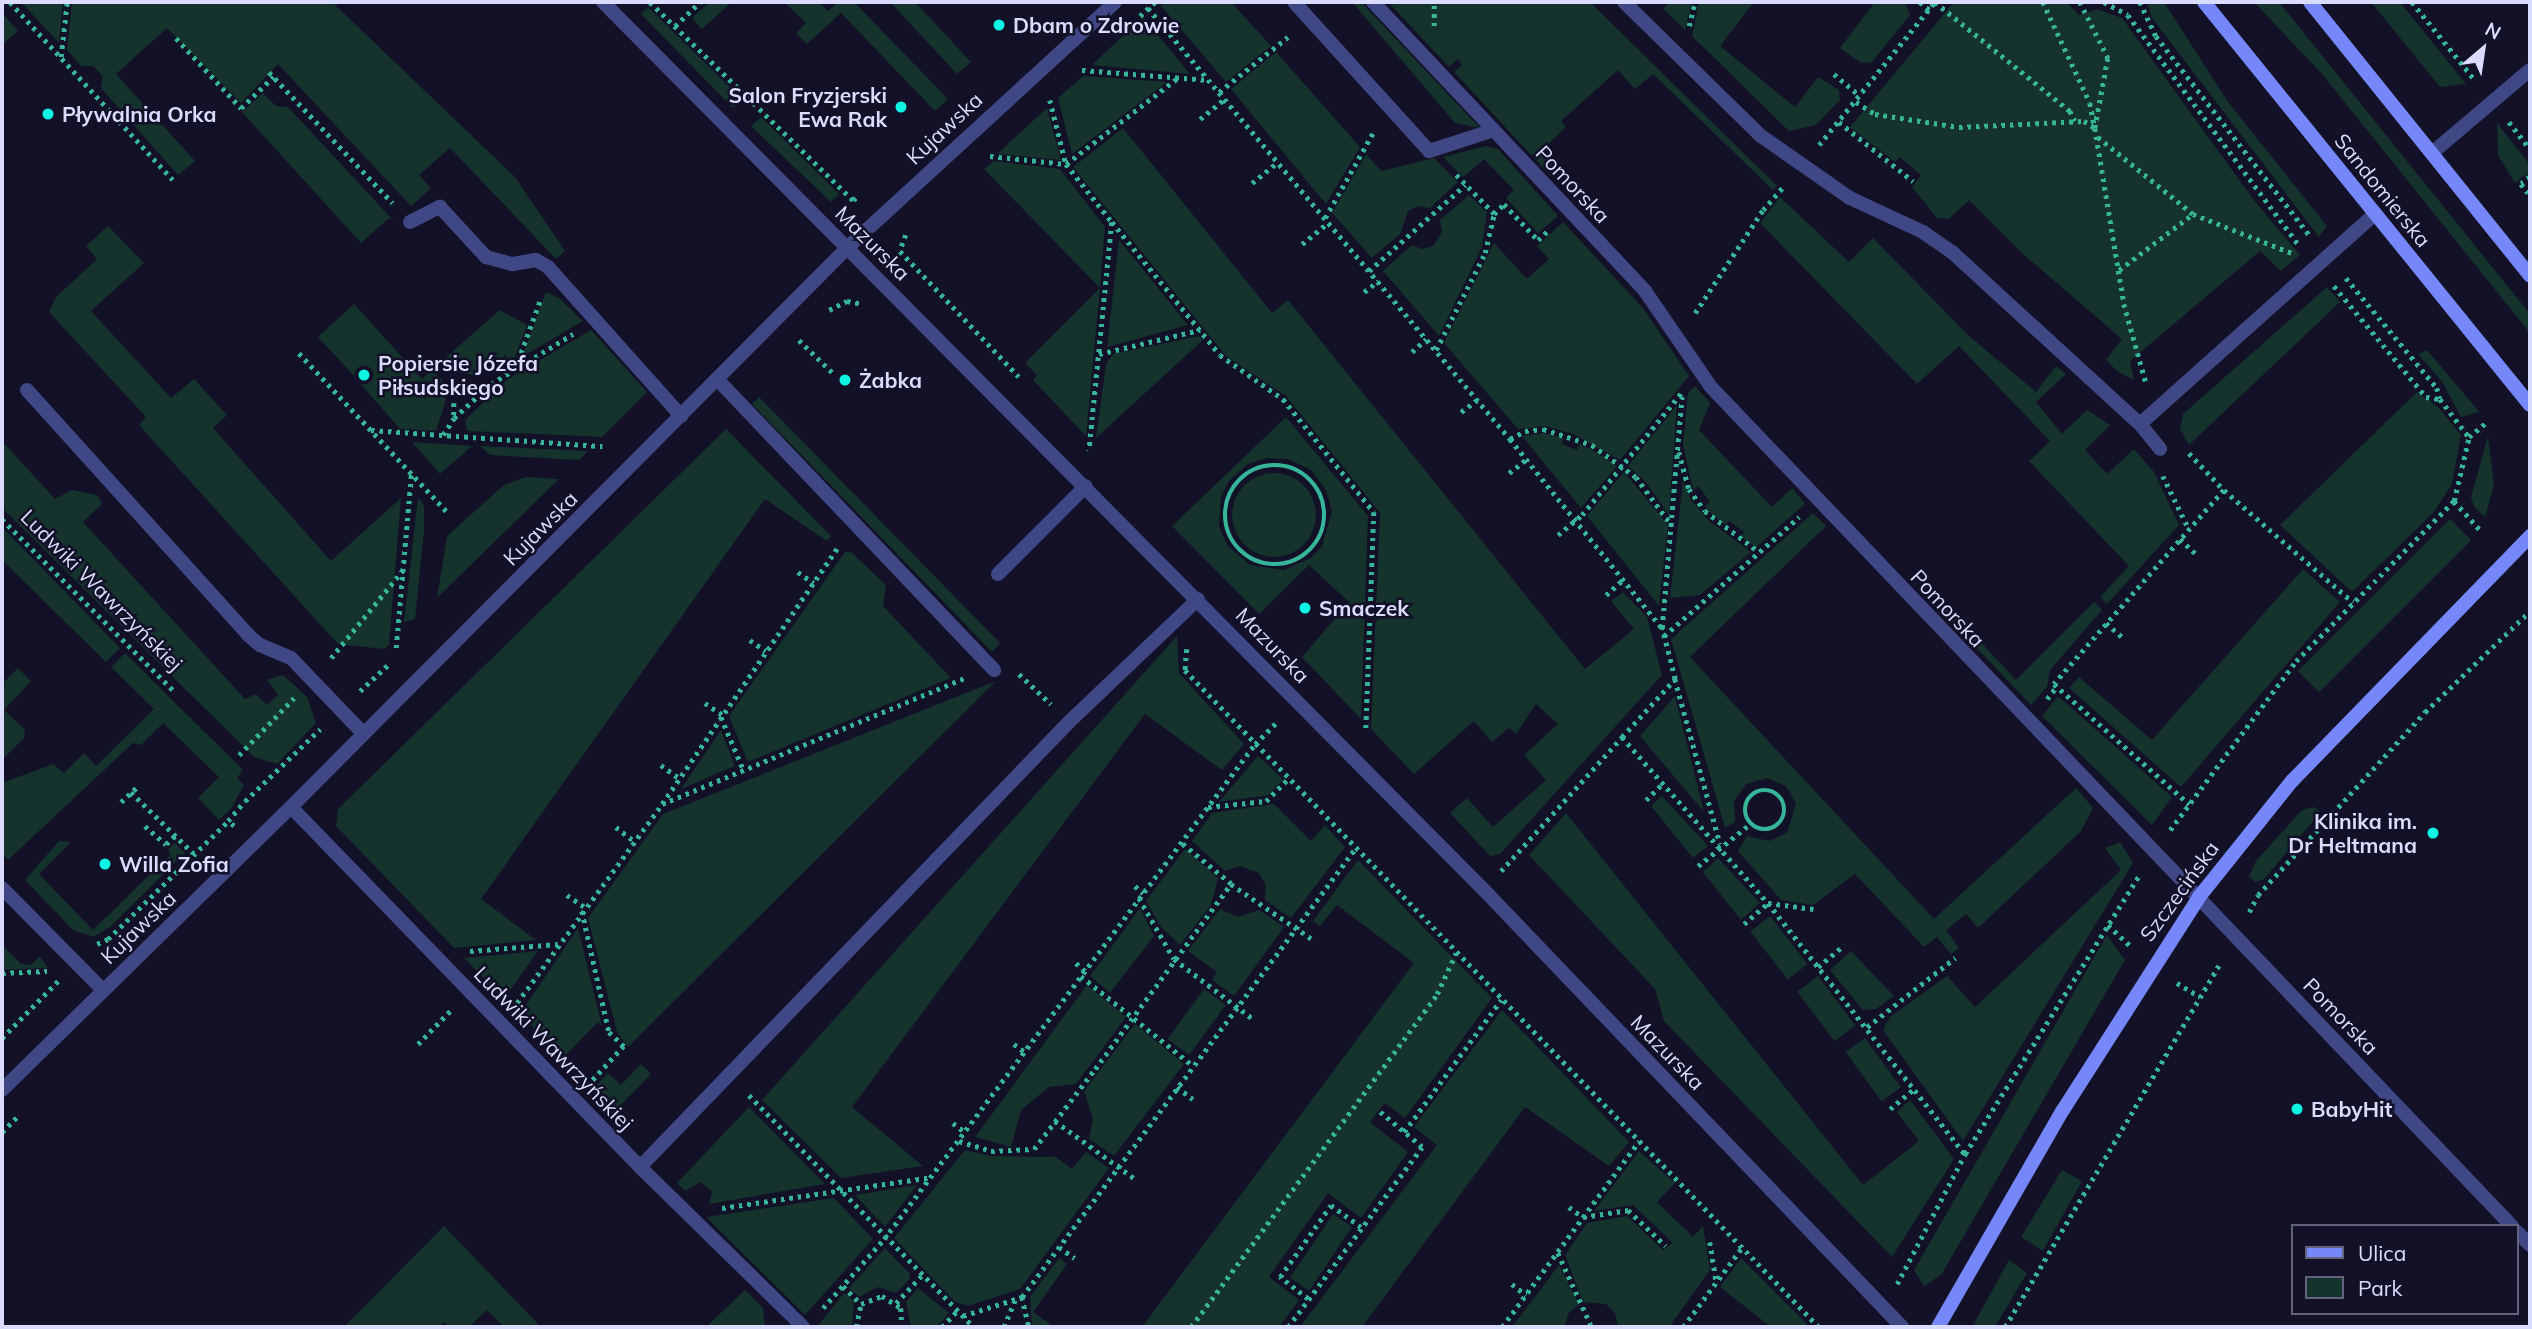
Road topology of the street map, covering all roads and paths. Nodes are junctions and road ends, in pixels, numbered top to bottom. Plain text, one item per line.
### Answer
1 (10, 2) edge
2 (67, 2) edge
3 (603, 2) edge
4 (650, 2) edge
5 (700, 2) edge
6 (1115, 2) edge
7 (1155, 2) edge
8 (1294, 2) edge
9 (1373, 2) edge
10 (1624, 2) edge
11 (1695, 2) edge
12 (1920, 2) edge
13 (1935, 2) edge
14 (2043, 2) edge
15 (2080, 2) edge
16 (2104, 2) edge
17 (2140, 2) edge
18 (2204, 2) edge
19 (2310, 2) edge
20 (2412, 2) edge
21 (1148, 8) junction
22 (1930, 10) junction
23 (1310, 19) junction
24 (675, 26) junction
25 (1129, 26) dead end
26 (1686, 37) dead end
27 (176, 38) dead end
28 (60, 57) junction
29 (1091, 61) dead end
30 (1082, 70) junction
31 (2530, 70) edge
32 (1834, 74) dead end
33 (1074, 78) dead end
34 (1179, 78) junction
35 (1209, 80) junction
36 (1219, 92) junction
37 (1058, 93) dead end
38 (1861, 96) junction
39 (1225, 99) junction
40 (1050, 100) junction
41 (2492, 101) junction
42 (1856, 102) junction
43 (1387, 105) junction
44 (1040, 109) dead end
45 (1200, 119) dead end
46 (2075, 121) junction
47 (1839, 122) junction
48 (2095, 128) junction
49 (1494, 130) junction
50 (2097, 136) junction
51 (1818, 146) dead end
52 (999, 147) dead end
53 (2530, 149) edge
54 (2432, 153) junction
55 (989, 156) junction
56 (1278, 162) junction
57 (1066, 164) junction
58 (980, 165) dead end
59 (1802, 166) junction
60 (1448, 167) dead end
61 (2530, 177) edge
62 (173, 180) dead end
63 (1913, 181) dead end
64 (1252, 183) dead end
65 (1465, 185) junction
66 (863, 191) dead end
67 (2530, 195) edge
68 (1569, 210) junction
69 (1494, 214) junction
70 (2193, 214) junction
71 (2375, 214) junction
72 (1326, 220) junction
73 (410, 222) joint
74 (1112, 222) junction
75 (915, 226) dead end
76 (1302, 244) dead end
77 (848, 247) junction
78 (2321, 260) junction
79 (2119, 270) junction
80 (551, 271) junction
81 (1369, 271) junction
82 (2530, 276) edge
83 (1378, 281) junction
84 (1364, 292) dead end
85 (872, 305) dead end
86 (822, 317) dead end
87 (595, 320) junction
88 (1200, 330) junction
89 (807, 332) dead end
90 (1426, 339) junction
91 (799, 340) junction
92 (1684, 348) junction
93 (791, 349) dead end
94 (1436, 350) junction
95 (1412, 352) dead end
96 (299, 353) dead end
97 (1099, 354) junction
98 (514, 370) junction
99 (835, 375) dead end
100 (717, 380) junction
101 (1024, 383) dead end
102 (27, 390) dead end
103 (2440, 399) junction
104 (1477, 400) junction
105 (454, 403) dead end
106 (2530, 405) edge
107 (2157, 409) junction
108 (1461, 412) dead end
109 (681, 416) junction
110 (454, 418) junction
111 (2487, 422) dead end
112 (2140, 424) junction
113 (371, 430) junction
114 (443, 435) junction
115 (2469, 437) junction
116 (1510, 439) junction
117 (1080, 441) dead end
118 (603, 446) dead end
119 (1678, 447) junction
120 (2160, 449) joint
121 (2185, 449) dead end
122 (1527, 459) junction
123 (1622, 466) junction
124 (411, 474) junction
125 (1510, 474) dead end
126 (1086, 486) junction
127 (2224, 489) junction
128 (1819, 500) junction
129 (2454, 501) junction
130 (449, 514) dead end
131 (2, 519) edge
132 (1577, 519) junction
133 (1226, 525) joint
134 (1671, 525) junction
135 (2189, 529) junction
136 (2482, 533) dead end
137 (1559, 535) dead end
138 (2530, 536) edge
139 (845, 537) dead end
140 (2180, 539) junction
141 (1759, 552) junction
142 (2194, 553) dead end
143 (403, 570) junction
144 (798, 572) dead end
145 (998, 574) dead end
146 (1624, 579) junction
147 (814, 583) junction
148 (1606, 595) dead end
149 (1198, 599) junction
150 (2353, 602) junction
151 (2530, 611) edge
152 (1179, 621) junction
153 (2106, 622) junction
154 (1662, 628) junction
155 (1663, 636) junction
156 (2122, 637) dead end
157 (750, 640) dead end
158 (345, 643) dead end
159 (396, 648) dead end
160 (766, 651) junction
161 (994, 670) junction
162 (1675, 679) junction
163 (173, 690) dead end
164 (705, 702) dead end
165 (722, 716) junction
166 (1281, 719) dead end
167 (1069, 723) junction
168 (262, 731) dead end
169 (364, 734) junction
170 (1622, 737) junction
171 (1366, 739) dead end
172 (1255, 744) junction
173 (239, 755) dead end
174 (661, 765) dead end
175 (744, 771) junction
176 (273, 775) dead end
177 (679, 778) junction
178 (1288, 778) junction
179 (1662, 784) junction
180 (139, 785) dead end
181 (131, 792) junction
182 (1646, 800) dead end
183 (121, 802) dead end
184 (662, 804) junction
185 (2189, 804) junction
186 (291, 807) junction
187 (1196, 807) dead end
188 (1205, 810) junction
189 (228, 821) junction
190 (1751, 824) junction
191 (145, 826) dead end
192 (616, 827) dead end
193 (239, 832) dead end
194 (175, 836) junction
195 (2165, 836) dead end
196 (634, 841) junction
197 (1181, 843) junction
198 (1721, 847) junction
199 (1355, 849) junction
200 (194, 854) junction
201 (1698, 866) dead end
202 (2142, 871) dead end
203 (1231, 884) junction
204 (1135, 886) dead end
205 (2, 888) edge
206 (1484, 890) junction
207 (1143, 893) junction
208 (568, 895) dead end
209 (2199, 897) junction
210 (1139, 898) junction
211 (1768, 903) junction
212 (584, 909) junction
213 (1814, 909) dead end
214 (2247, 916) dead end
215 (1744, 924) dead end
216 (2108, 925) junction
217 (1296, 929) junction
218 (1312, 939) dead end
219 (558, 944) junction
220 (1844, 945) dead end
221 (2133, 948) dead end
222 (89, 951) dead end
223 (465, 952) dead end
224 (1456, 953) junction
225 (1955, 958) dead end
226 (1174, 959) junction
227 (1076, 963) dead end
228 (2220, 963) dead end
229 (1818, 967) junction
230 (2, 973) edge
231 (1083, 973) junction
232 (2173, 981) dead end
233 (103, 990) junction
234 (2200, 997) junction
235 (1501, 1000) junction
236 (1236, 1005) junction
237 (454, 1006) dead end
238 (510, 1013) dead end
239 (1132, 1016) junction
240 (1253, 1019) dead end
241 (1867, 1027) junction
242 (2, 1038) edge
243 (418, 1044) dead end
244 (1014, 1044) dead end
245 (1025, 1052) junction
246 (1192, 1065) junction
247 (731, 1076) junction
248 (1177, 1087) junction
249 (1915, 1088) junction
250 (585, 1089) dead end
251 (2, 1090) edge
252 (1193, 1099) dead end
253 (1889, 1109) dead end
254 (1380, 1112) dead end
255 (1055, 1121) junction
256 (953, 1123) dead end
257 (965, 1132) junction
258 (1404, 1132) junction
259 (959, 1141) junction
260 (1639, 1141) junction
261 (1965, 1154) junction
262 (640, 1167) junction
263 (1117, 1168) junction
264 (932, 1177) junction
265 (1133, 1178) dead end
266 (839, 1189) junction
267 (1569, 1207) dead end
268 (689, 1214) junction
269 (1583, 1217) junction
270 (2510, 1224) edge
271 (1361, 1227) junction
272 (884, 1239) junction
273 (1710, 1242) dead end
274 (1666, 1246) dead end
275 (1059, 1247) junction
276 (1741, 1249) junction
277 (1557, 1252) junction
278 (1074, 1258) dead end
279 (922, 1276) junction
280 (1716, 1282) junction
281 (1512, 1284) dead end
282 (843, 1286) junction
283 (1895, 1288) dead end
284 (1526, 1295) junction
285 (1022, 1297) junction
286 (1308, 1298) junction
287 (1015, 1300) junction
288 (896, 1303) junction
289 (861, 1304) junction
290 (958, 1310) junction
291 (819, 1313) dead end
292 (963, 1316) junction
293 (795, 1320) edge
294 (1592, 1326) edge
295 (1685, 1326) edge
296 (856, 1327) edge
297 (902, 1327) edge
298 (942, 1327) edge
299 (974, 1327) edge
300 (1004, 1327) edge
301 (1029, 1327) edge
302 (1191, 1327) edge
303 (1288, 1327) edge
304 (1502, 1327) edge
305 (1819, 1327) edge
306 (1902, 1327) edge
307 (1938, 1327) edge
308 (2005, 1327) edge

1 - 28 path
2 - 28 path
3 - 77 street, Mazurska
4 - 24 path
5 - 24 path
6 - 77 street, Kujawska
7 - 21 path
8 - 23 street
9 - 49 street, Pomorska
10 - 59 street
11 - 26 path
12 - 22 path
13 - 22 path
13 - 46 path
14 - 48 path
15 - 48 path
16 - 70 path
17 - 78 path
18 - 71 street, Sandomierska
19 - 54 street
20 - 41 path
21 - 25 path
21 - 35 path
22 - 38 path
23 - 36 path
23 - 43 street
24 - 66 path
27 - 73 path
28 - 62 path
29 - 30 path
30 - 33 path
30 - 34 path
31 - 41 street
32 - 38 path
34 - 35 path
34 - 57 path
35 - 36 path
36 - 39 path
37 - 40 path
38 - 42 path
39 - 45 path
39 - 56 path
40 - 44 path
40 - 57 path
41 - 53 path
41 - 54 street
42 - 46 path
42 - 47 path
43 - 49 street
43 - 72 path
46 - 48 path
47 - 51 path
47 - 63 path
48 - 50 path
49 - 68 street, Pomorska
50 - 70 path
50 - 79 path
52 - 55 path
54 - 82 street
55 - 57 path
55 - 58 path
56 - 64 path
56 - 72 path
57 - 74 path
59 - 92 path
59 - 112 street
60 - 65 path
61 - 67 path
65 - 69 path
65 - 81 path
68 - 69 path
68 - 92 street, Pomorska
69 - 94 path
70 - 79 path
71 - 78 street
71 - 106 street, Sandomierska
72 - 76 path
72 - 81 path
73 - 80 street
74 - 88 path
74 - 97 path
75 - 101 path
77 - 100 street, Kujawska
77 - 126 street, Mazurska
78 - 103 path
78 - 103 path
78 - 107 street
79 - 107 path
80 - 87 street
80 - 98 path
81 - 83 path
83 - 84 path
83 - 90 path
85 - 86 path
87 - 98 path
87 - 109 street
88 - 97 path
88 - 171 path
89 - 91 path
90 - 94 path
90 - 95 path
91 - 93 path
91 - 99 path
92 - 128 street, Pomorska
94 - 104 path
96 - 113 path
97 - 117 path
98 - 110 path
100 - 109 street, Kujawska
100 - 161 street
102 - 169 street
103 - 115 path
104 - 108 path
104 - 116 path
105 - 110 path
107 - 112 street
109 - 169 street, Kujawska
110 - 114 path
111 - 115 path
112 - 120 street
113 - 114 path
113 - 124 path
114 - 118 path
115 - 129 path
116 - 122 path
116 - 123 path
119 - 123 path
119 - 134 path
119 - 141 path
120 - 135 path
121 - 127 path
122 - 125 path
122 - 132 path
123 - 132 path
123 - 134 path
124 - 130 path
124 - 143 path
126 - 145 street
126 - 149 street, Mazurska
127 - 135 path
127 - 150 path
128 - 141 path
128 - 209 street, Pomorska
129 - 136 path
129 - 150 path
131 - 163 path, Ludwiki Wawrzyńskiej
132 - 137 path
132 - 146 path
133 - 133 path
134 - 154 path
135 - 140 path
138 - 209 street, Szczecińska
139 - 147 path
140 - 142 path
140 - 153 path
141 - 155 path
143 - 158 path
143 - 159 path
144 - 147 path
146 - 148 path
146 - 154 path
147 - 160 path
149 - 152 street
149 - 206 street, Mazurska
150 - 185 path
151 - 214 path
152 - 167 street
152 - 172 path
153 - 156 path
153 - 185 path
154 - 155 path
155 - 162 path
157 - 160 path
160 - 165 path
161 - 167 path
161 - 175 path
162 - 170 path
162 - 198 path
164 - 165 path
165 - 175 path
165 - 177 path
166 - 172 path
167 - 247 street
168 - 173 path
169 - 186 street, Kujawska
170 - 179 path
170 - 206 path
172 - 178 path
172 - 188 path
174 - 177 path
175 - 184 path
176 - 189 path
177 - 184 path
178 - 188 path
178 - 199 path
179 - 182 path
179 - 198 path
180 - 181 path
181 - 183 path
181 - 194 path
184 - 196 path
185 - 195 path
186 - 233 street, Kujawska
186 - 262 street, Ludwiki Wawrzyńskiej
187 - 188 path
188 - 197 path
189 - 193 path
189 - 200 path
190 - 190 path
190 - 198 path
191 - 194 path
192 - 196 path
194 - 200 path
196 - 212 path
197 - 203 path
197 - 207 path
198 - 201 path
198 - 211 path
199 - 217 path
199 - 224 path
200 - 222 path
202 - 216 path
203 - 217 path
203 - 226 path
204 - 207 path
205 - 233 street
206 - 306 street, Mazurska
207 - 210 path
208 - 212 path
209 - 270 street, Pomorska
209 - 307 street, Szczecińska
210 - 226 path
210 - 231 path
211 - 213 path
211 - 215 path
211 - 229 path
212 - 219 path
212 - 250 path
216 - 221 path
216 - 261 path
217 - 218 path
217 - 236 path
219 - 223 path
219 - 238 path
220 - 229 path
224 - 235 path
224 - 302 path
225 - 241 path
226 - 236 path
226 - 239 path
227 - 231 path
228 - 234 path
229 - 241 path
230 - 242 path
231 - 239 path
231 - 245 path
232 - 234 path
233 - 251 street, Kujawska
234 - 308 path
235 - 258 path
235 - 260 path
236 - 240 path
236 - 246 path
237 - 243 path
239 - 246 path
239 - 255 path
241 - 249 path
244 - 245 path
245 - 257 path
246 - 248 path
247 - 262 street
247 - 266 path
248 - 252 path
248 - 263 path
249 - 253 path
249 - 261 path
254 - 258 path
255 - 259 path
255 - 263 path
256 - 257 path
257 - 259 path
258 - 271 path
259 - 264 path
260 - 269 path
260 - 276 path
261 - 283 path
262 - 268 street, Ludwiki Wawrzyńskiej
263 - 265 path
263 - 275 path
264 - 266 path
264 - 272 path
266 - 268 path
266 - 272 path
267 - 269 path
268 - 293 street, Ludwiki Wawrzyńskiej
269 - 274 path
269 - 277 path
271 - 286 path
271 - 286 path
272 - 279 path
272 - 282 path
273 - 280 path
275 - 278 path
275 - 285 path
276 - 280 path
276 - 305 path
277 - 284 path
277 - 294 path
279 - 288 path
279 - 290 path
280 - 295 path
281 - 284 path
282 - 289 path
282 - 291 path
284 - 304 path
285 - 287 path
285 - 301 path
286 - 303 path
287 - 292 path
287 - 300 path
288 - 289 path
288 - 297 path
289 - 296 path
290 - 292 path
290 - 298 path
292 - 299 path

